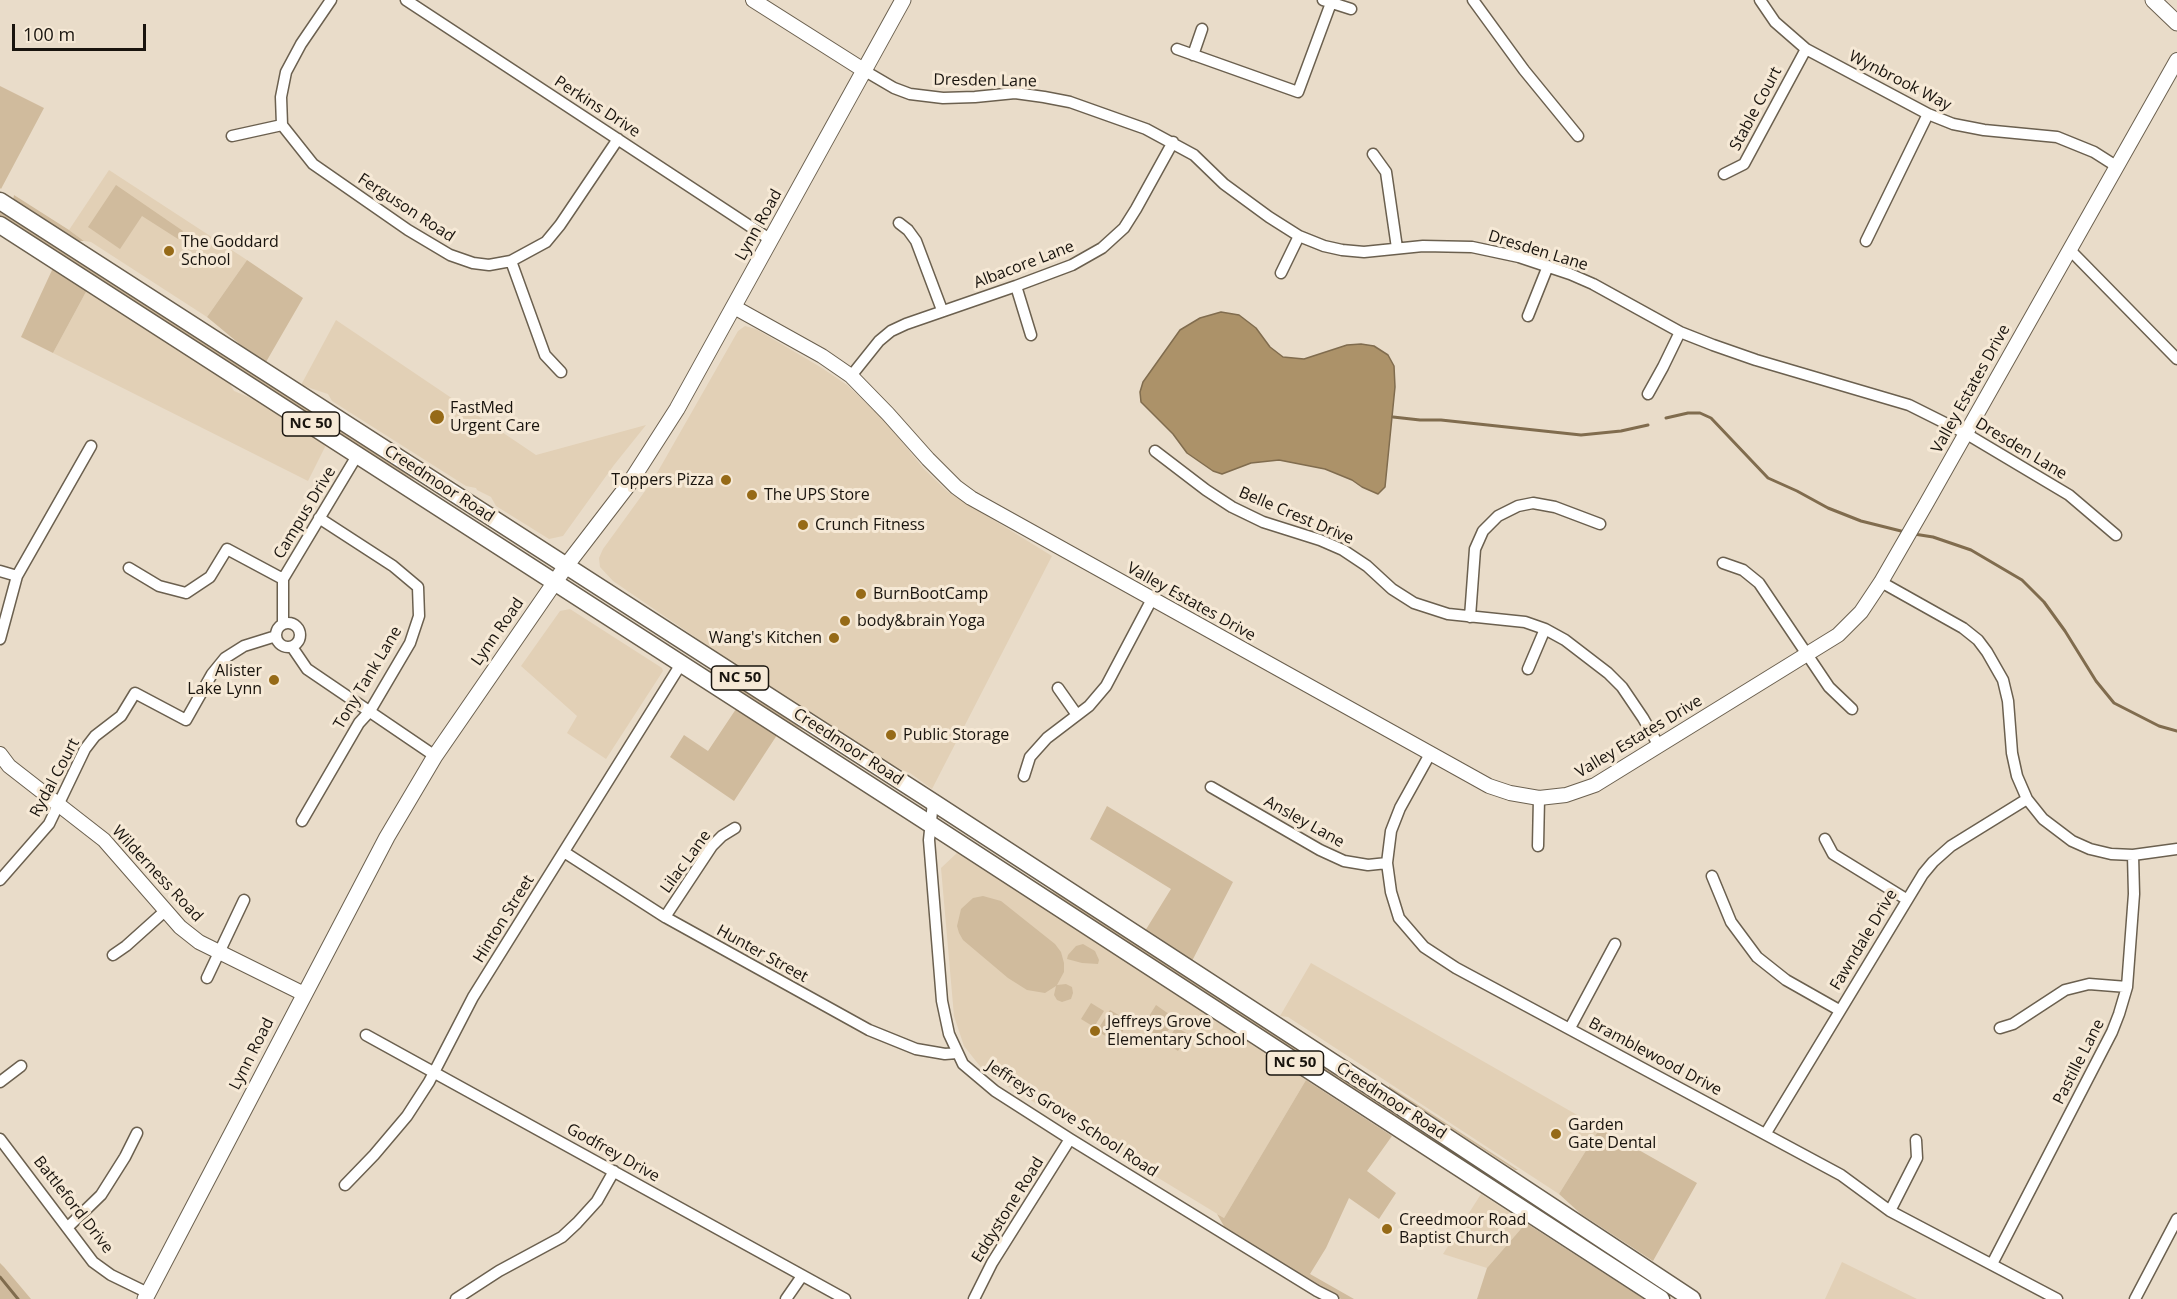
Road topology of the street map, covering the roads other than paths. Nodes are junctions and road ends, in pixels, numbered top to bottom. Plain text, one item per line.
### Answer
1 (331, 0) edge
2 (406, 0) edge
3 (753, 0) edge
4 (903, 0) edge
5 (1473, 0) edge
6 (1760, 0) edge
7 (2153, 0) edge
8 (1327, 1) edge
9 (1351, 9) dead end
10 (2177, 23) edge
11 (1202, 29) dead end
12 (1177, 49) dead end
13 (1806, 49) junction
14 (1193, 55) junction
15 (2177, 60) edge
16 (865, 71) junction
17 (1928, 114) junction
18 (282, 125) junction
19 (232, 136) dead end
20 (1578, 136) dead end
21 (618, 139) junction
22 (1173, 142) junction
23 (1373, 154) dead end
24 (2116, 166) junction
25 (1724, 174) dead end
26 (0, 201) edge
27 (899, 223) dead end
28 (0, 225) edge
29 (1299, 236) junction
30 (771, 240) junction
31 (1866, 241) dead end
32 (1396, 248) junction
33 (2069, 249) junction
34 (512, 261) junction
35 (1548, 266) junction
36 (1281, 273) dead end
37 (1016, 286) junction
38 (734, 307) junction
39 (942, 310) junction
40 (1528, 316) dead end
41 (1680, 332) junction
42 (1031, 335) dead end
43 (2177, 359) edge
44 (561, 372) dead end
45 (851, 376) junction
46 (1648, 394) dead end
47 (1965, 433) junction
48 (91, 446) dead end
49 (1155, 451) dead end
50 (358, 454) junction
51 (319, 518) junction
52 (1600, 524) dead end
53 (2116, 535) dead end
54 (1723, 564) dead end
55 (566, 566) junction
56 (129, 568) dead end
57 (0, 571) edge
58 (17, 576) junction
59 (283, 579) junction
60 (554, 582) junction
61 (1881, 582) junction
62 (1152, 599) junction
63 (1470, 616) junction
64 (283, 624) junction
65 (1545, 629) junction
66 (276, 636) junction
67 (0, 639) edge
68 (292, 647) junction
69 (1807, 653) junction
70 (681, 664) junction
71 (1528, 669) dead end
72 (1058, 688) dead end
73 (1852, 709) dead end
74 (370, 711) junction
75 (1077, 715) junction
76 (1659, 746) junction
77 (0, 754) edge
78 (1430, 754) junction
79 (435, 756) junction
80 (1024, 776) dead end
81 (1211, 787) dead end
82 (1539, 798) junction
83 (2027, 799) junction
84 (933, 802) junction
85 (59, 806) junction
86 (302, 821) dead end
87 (930, 824) junction
88 (735, 828) dead end
89 (1825, 839) dead end
90 (1538, 846) dead end
91 (2177, 849) edge
92 (564, 852) junction
93 (2133, 855) junction
94 (1387, 863) junction
95 (1712, 876) dead end
96 (0, 880) edge
97 (1906, 899) junction
98 (244, 900) dead end
99 (165, 911) junction
100 (665, 917) junction
101 (1615, 944) dead end
102 (218, 952) junction
103 (113, 955) dead end
104 (207, 978) dead end
105 (2127, 987) junction
106 (304, 994) junction
107 (1839, 1010) junction
108 (1570, 1028) junction
109 (2000, 1028) dead end
110 (366, 1035) dead end
111 (957, 1053) junction
112 (21, 1066) dead end
113 (435, 1071) junction
114 (0, 1082) edge
115 (137, 1133) dead end
116 (1766, 1133) junction
117 (0, 1139) edge
118 (1070, 1139) junction
119 (1916, 1140) dead end
120 (614, 1171) junction
121 (345, 1185) dead end
122 (1890, 1212) junction
123 (2177, 1219) edge
124 (68, 1227) junction
125 (1992, 1264) junction
126 (802, 1276) junction
127 (151, 1297) edge
128 (456, 1299) edge
129 (786, 1299) edge
130 (845, 1299) edge
131 (975, 1299) edge
132 (1333, 1299) edge
133 (1661, 1299) edge
134 (1692, 1299) edge
135 (2057, 1299) edge
136 (2135, 1299) edge

1 - 18 street
2 - 21 street, Perkins Drive
3 - 16 street
4 - 16 main road, Lynn Road
5 - 20 street
6 - 13 street, Wynbrook Way
7 - 10 main road
8 - 9 street
8 - 14 street
11 - 14 street
12 - 14 street
13 - 17 street, Wynbrook Way
13 - 25 street, Stable Court
15 - 24 street, Valley Estates Drive
16 - 22 street, Dresden Lane
16 - 30 main road, Lynn Road
17 - 24 street, Wynbrook Way
17 - 31 street
18 - 19 street
18 - 34 street, Ferguson Road
21 - 30 street, Perkins Drive
21 - 34 street, Ferguson Road
22 - 29 street, Dresden Lane
22 - 37 street, Albacore Lane
23 - 32 street
24 - 33 street, Valley Estates Drive
26 - 55 main road, Creedmoor Road / NC 50
27 - 39 street
28 - 50 main road, Creedmoor Road / NC 50
29 - 32 street, Dresden Lane
29 - 36 street
30 - 38 main road, Lynn Road
32 - 35 street, Dresden Lane
33 - 43 street
33 - 47 street, Valley Estates Drive
34 - 44 street
35 - 40 street
35 - 41 street, Dresden Lane
37 - 39 street, Albacore Lane
37 - 42 street
38 - 45 street, Valley Estates Drive
38 - 55 main road, Lynn Road
39 - 45 street, Albacore Lane
41 - 46 street
41 - 47 street, Dresden Lane
45 - 62 street, Valley Estates Drive
47 - 53 street, Dresden Lane
47 - 61 street, Valley Estates Drive
48 - 58 street
49 - 63 street, Belle Crest Drive
50 - 51 street, Campus Drive
50 - 60 main road, Creedmoor Road / NC 50
51 - 59 street, Campus Drive
51 - 74 street, Tony Tank Lane
52 - 63 street
54 - 69 street
55 - 60 main road, Lynn Road
55 - 84 main road, Creedmoor Road / NC 50
56 - 59 street
57 - 58 street
58 - 67 street
59 - 64 street, Campus Drive
60 - 70 main road, Creedmoor Road / NC 50
60 - 79 main road, Lynn Road
61 - 69 street, Valley Estates Drive
61 - 83 street
62 - 75 street
62 - 78 street, Valley Estates Drive
63 - 65 street, Belle Crest Drive
64 - 66 street
64 - 68 street
65 - 71 street
65 - 76 street, Belle Crest Drive
66 - 68 street
66 - 85 street, Rydal Court
68 - 74 street
69 - 73 street
69 - 76 street, Valley Estates Drive
70 - 87 main road, Creedmoor Road / NC 50
70 - 92 street, Hinton Street
72 - 75 street
74 - 79 street
74 - 86 street, Tony Tank Lane
75 - 80 street
76 - 82 street, Valley Estates Drive
77 - 85 street, Wilderness Road
78 - 82 street, Valley Estates Drive
78 - 94 street, Bramblewood Drive
79 - 106 main road, Lynn Road
81 - 94 street, Ansley Lane
82 - 90 street
83 - 93 street
83 - 97 street, Fawndale Drive
84 - 87 street, Jeffreys Grove School Road
84 - 134 main road, Creedmoor Road / NC 50
85 - 96 street, Rydal Court
85 - 99 street, Wilderness Road
87 - 111 street, Jeffreys Grove School Road
87 - 133 main road, Creedmoor Road / NC 50
88 - 100 street, Lilac Lane
89 - 97 street
91 - 93 street
92 - 100 street, Hunter Street
92 - 113 street, Hinton Street
93 - 105 street, Pastille Lane
94 - 108 street, Bramblewood Drive
95 - 107 street
97 - 107 street, Fawndale Drive
98 - 102 street
99 - 102 street, Wilderness Road
99 - 103 street
100 - 111 street, Hunter Street
101 - 108 street
102 - 104 street
102 - 106 street, Wilderness Road
105 - 109 street
105 - 125 street, Pastille Lane
106 - 127 main road, Lynn Road
107 - 116 street, Fawndale Drive
108 - 116 street, Bramblewood Drive
110 - 113 street, Godfrey Drive
111 - 118 street, Jeffreys Grove School Road
112 - 114 street
113 - 120 street, Godfrey Drive
113 - 121 street, Hinton Street
115 - 124 street
116 - 122 street, Bramblewood Drive
117 - 124 street, Battleford Drive
118 - 131 street, Eddystone Road
118 - 132 street, Jeffreys Grove School Road
119 - 122 street
120 - 126 street, Godfrey Drive
120 - 128 street
122 - 125 street, Bramblewood Drive
123 - 136 street
124 - 127 street, Battleford Drive
125 - 135 street, Bramblewood Drive
126 - 129 street
126 - 130 street, Godfrey Drive

